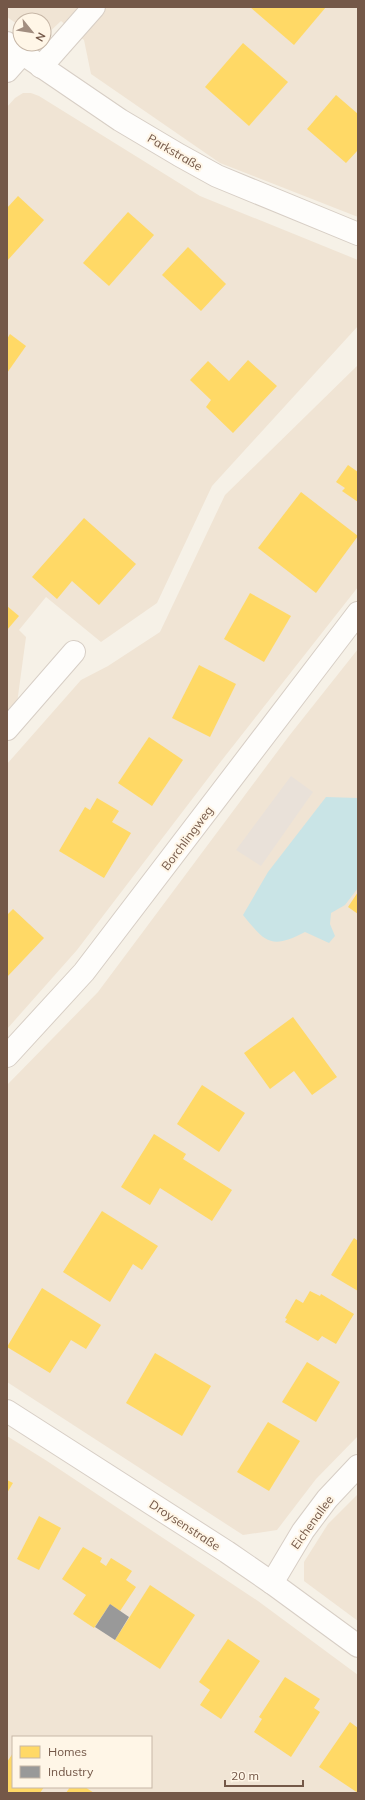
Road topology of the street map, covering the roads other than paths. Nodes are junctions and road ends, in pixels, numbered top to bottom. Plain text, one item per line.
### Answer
1 (94, 7) edge
2 (14, 52) edge
3 (19, 52) edge
4 (41, 67) junction
5 (7, 71) edge
6 (358, 234) edge
7 (358, 613) edge
8 (74, 652) dead end
9 (7, 729) edge
10 (7, 1056) edge
11 (7, 1411) edge
12 (358, 1466) edge
13 (272, 1583) junction
14 (358, 1646) edge

1 - 4 street
2 - 5 street
3 - 4 street, Parkstraße
4 - 6 street, Parkstraße
7 - 10 street, Borchlingweg
8 - 9 street
11 - 13 street, Droysenstraße
12 - 13 street, Eichenallee
13 - 14 street, Droysenstraße

